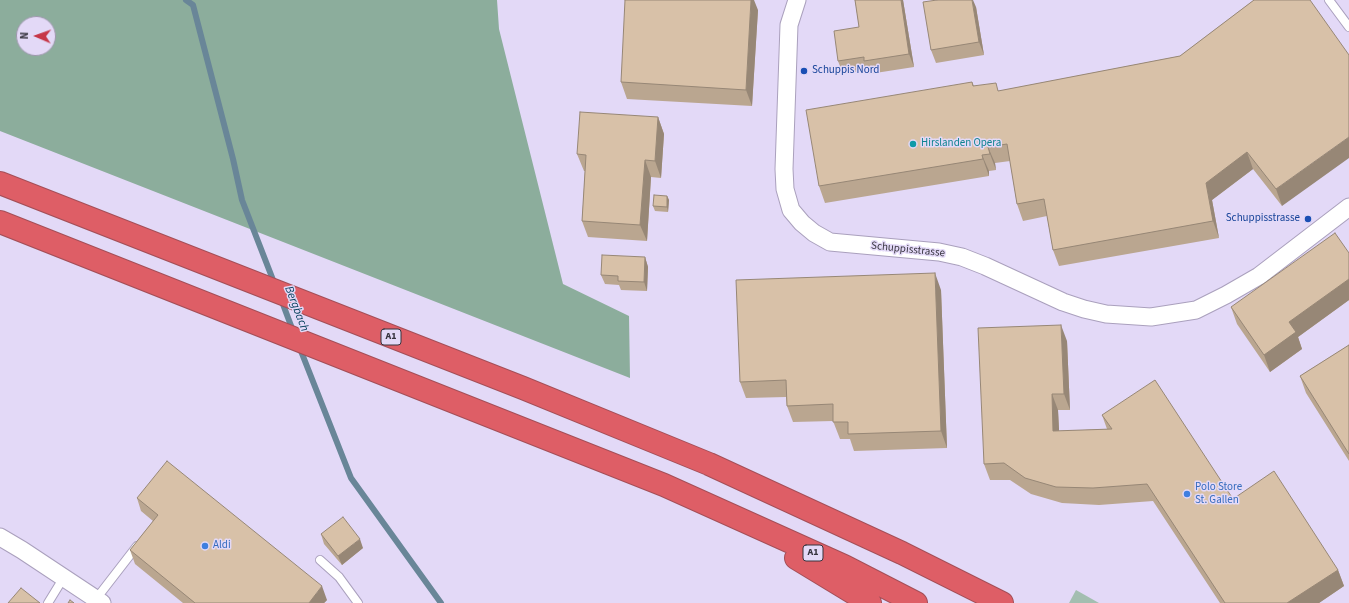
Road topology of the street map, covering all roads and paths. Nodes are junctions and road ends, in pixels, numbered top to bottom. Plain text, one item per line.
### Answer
1 (797, 0) edge
2 (1329, 0) edge
3 (1349, 27) edge
4 (0, 183) edge
5 (1349, 207) edge
6 (0, 222) edge
7 (710, 505) junction
8 (0, 538) edge
9 (143, 538) edge
10 (320, 560) dead end
11 (64, 577) junction
12 (99, 601) edge
13 (48, 603) edge
14 (358, 603) edge
15 (870, 603) edge
16 (916, 603) edge
17 (1002, 603) edge

1 - 5 street, Schuppisstrasse
2 - 3 lane
4 - 17 highway, A1
6 - 7 highway, A1
7 - 15 highway, A1
7 - 16 highway, A1
8 - 11 street
9 - 12 lane
10 - 14 lane
11 - 12 street
11 - 13 lane

